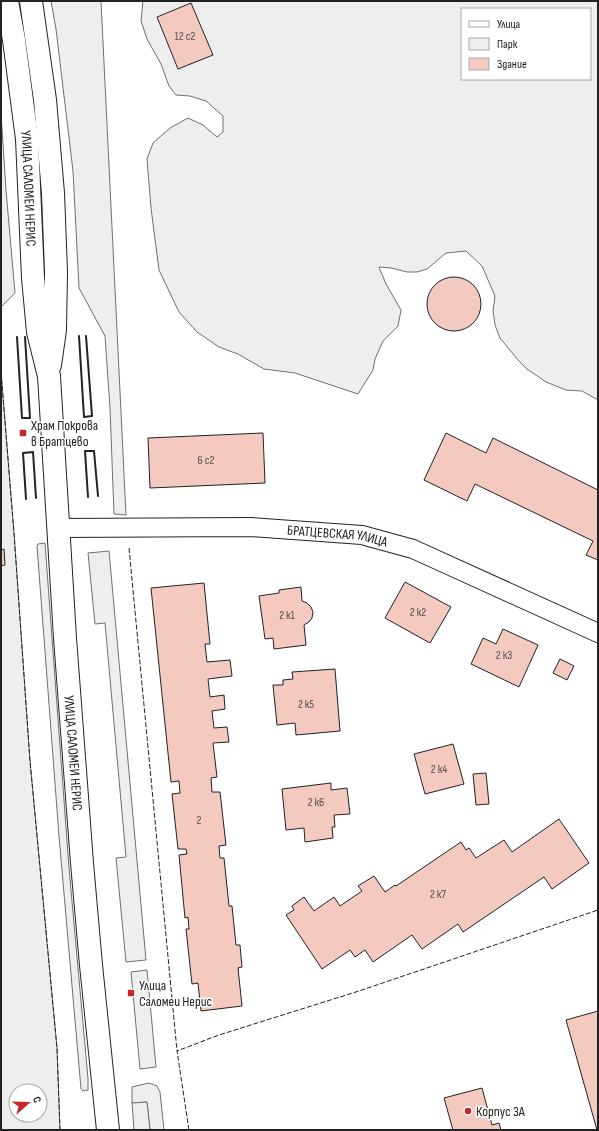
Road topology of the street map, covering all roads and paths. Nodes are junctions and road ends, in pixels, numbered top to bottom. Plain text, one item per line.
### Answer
1 (7, 1) edge
2 (31, 1) edge
3 (49, 376) junction
4 (58, 528) junction
5 (598, 633) edge
6 (108, 1130) edge

1 - 3 main road, УЛИЦА САЛОМЕИ НЕРИС
2 - 3 main road, УЛИЦА САЛОМЕИ НЕРИС
3 - 4 main road, УЛИЦА САЛОМЕИ НЕРИС
4 - 5 street, БРАТЦЕВСКАЯ УЛИЦА
4 - 6 main road, УЛИЦА САЛОМЕИ НЕРИС

